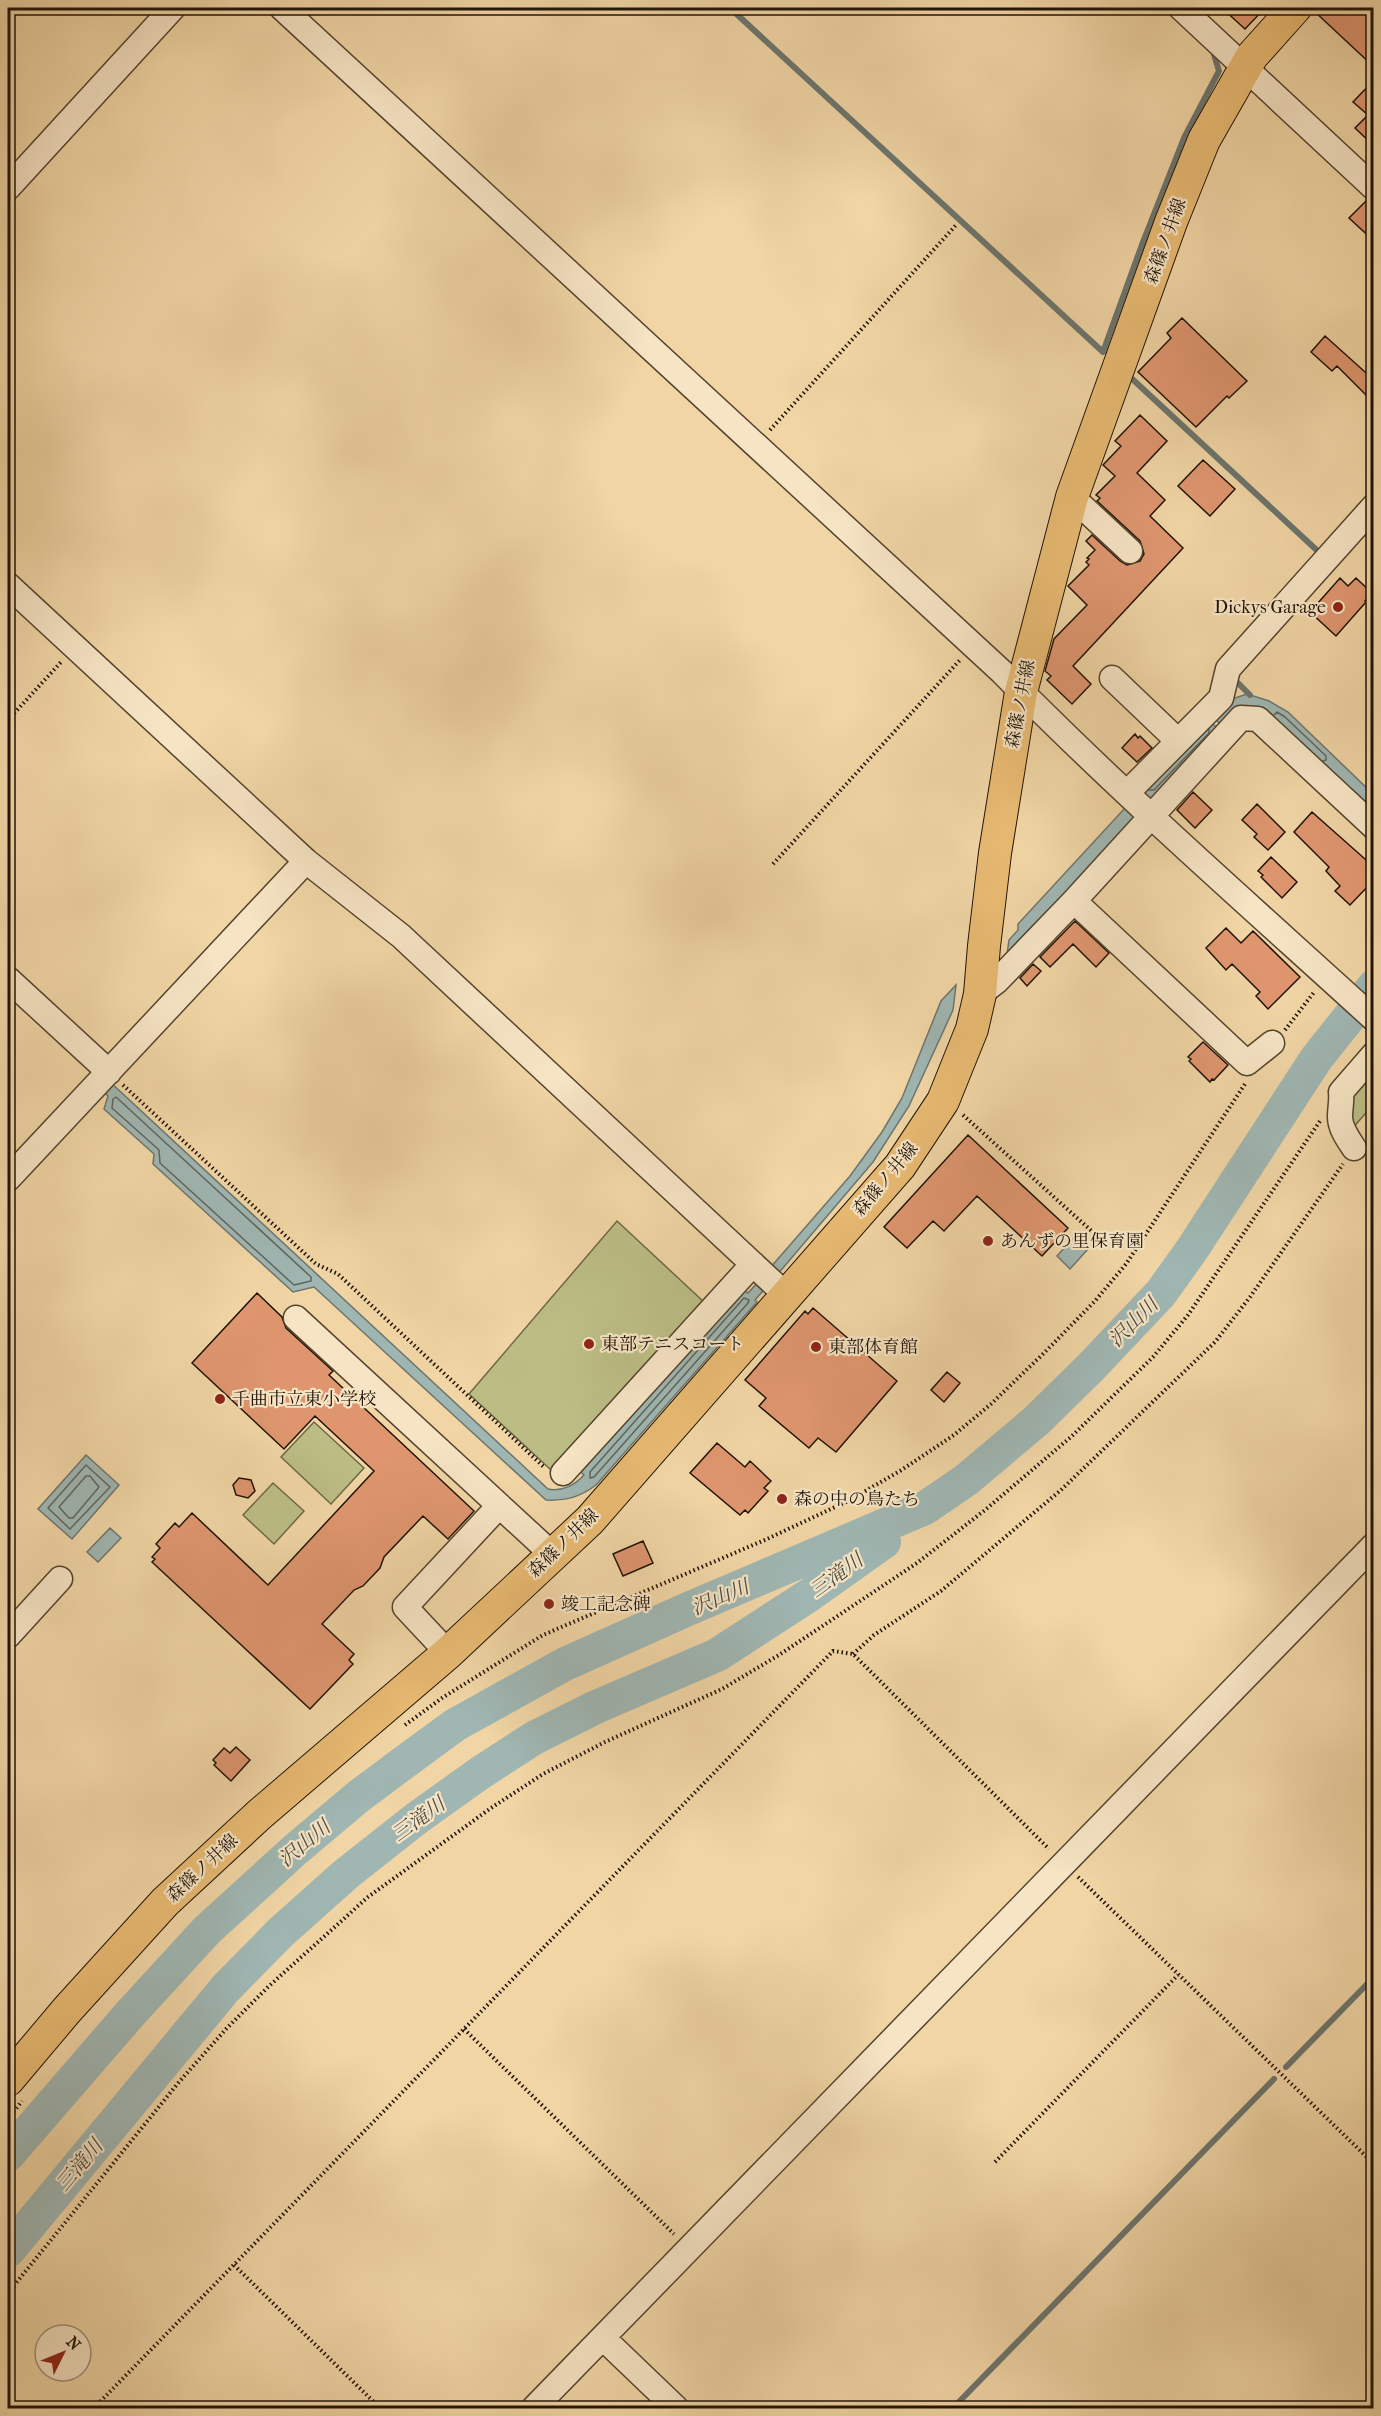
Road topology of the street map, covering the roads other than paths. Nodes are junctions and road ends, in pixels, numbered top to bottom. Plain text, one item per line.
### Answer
1 (173, 8) edge
2 (282, 8) edge
3 (1181, 8) edge
4 (1295, 8) edge
5 (1245, 67) junction
6 (8, 188) edge
7 (1374, 188) edge
8 (1072, 497) junction
9 (1374, 506) edge
10 (1130, 551) dead end
11 (8, 585) edge
12 (1112, 678) dead end
13 (1021, 692) junction
14 (1178, 741) junction
15 (1128, 794) junction
16 (1150, 814) junction
17 (1374, 827) edge
18 (306, 861) junction
19 (1074, 901) junction
20 (8, 979) edge
21 (981, 994) junction
22 (1374, 1019) edge
23 (1272, 1043) road end
24 (1374, 1054) edge
25 (109, 1072) junction
26 (1354, 1148) road end
27 (12, 1166) edge
28 (753, 1264) junction
29 (785, 1294) junction
30 (296, 1318) dead end
31 (563, 1473) road end
32 (499, 1506) junction
33 (1374, 1545) edge
34 (553, 1555) junction
35 (60, 1579) dead end
36 (8, 1636) edge
37 (448, 1653) junction
38 (15, 2090) edge
39 (603, 2338) junction
40 (534, 2409) edge
41 (676, 2409) edge

1 - 6 street
2 - 13 street
3 - 5 street
4 - 5 main road, 森篠ノ井線
5 - 7 street
5 - 8 main road, 森篠ノ井線
8 - 10 street
8 - 13 main road, 森篠ノ井線
9 - 14 street
11 - 18 street
12 - 14 street
13 - 15 street
13 - 21 main road, 森篠ノ井線
14 - 15 street
15 - 16 street
16 - 17 street
16 - 19 street
16 - 22 street
18 - 25 street
18 - 28 street
19 - 21 street
19 - 23 street
20 - 25 street
21 - 29 main road, 森篠ノ井線
24 - 26 street
25 - 27 street
28 - 29 street
28 - 31 street
29 - 34 main road, 森篠ノ井線
30 - 32 street
32 - 34 street
32 - 37 street
33 - 39 street
34 - 37 main road, 森篠ノ井線
35 - 36 street
37 - 38 main road, 森篠ノ井線
39 - 40 street
39 - 41 street

